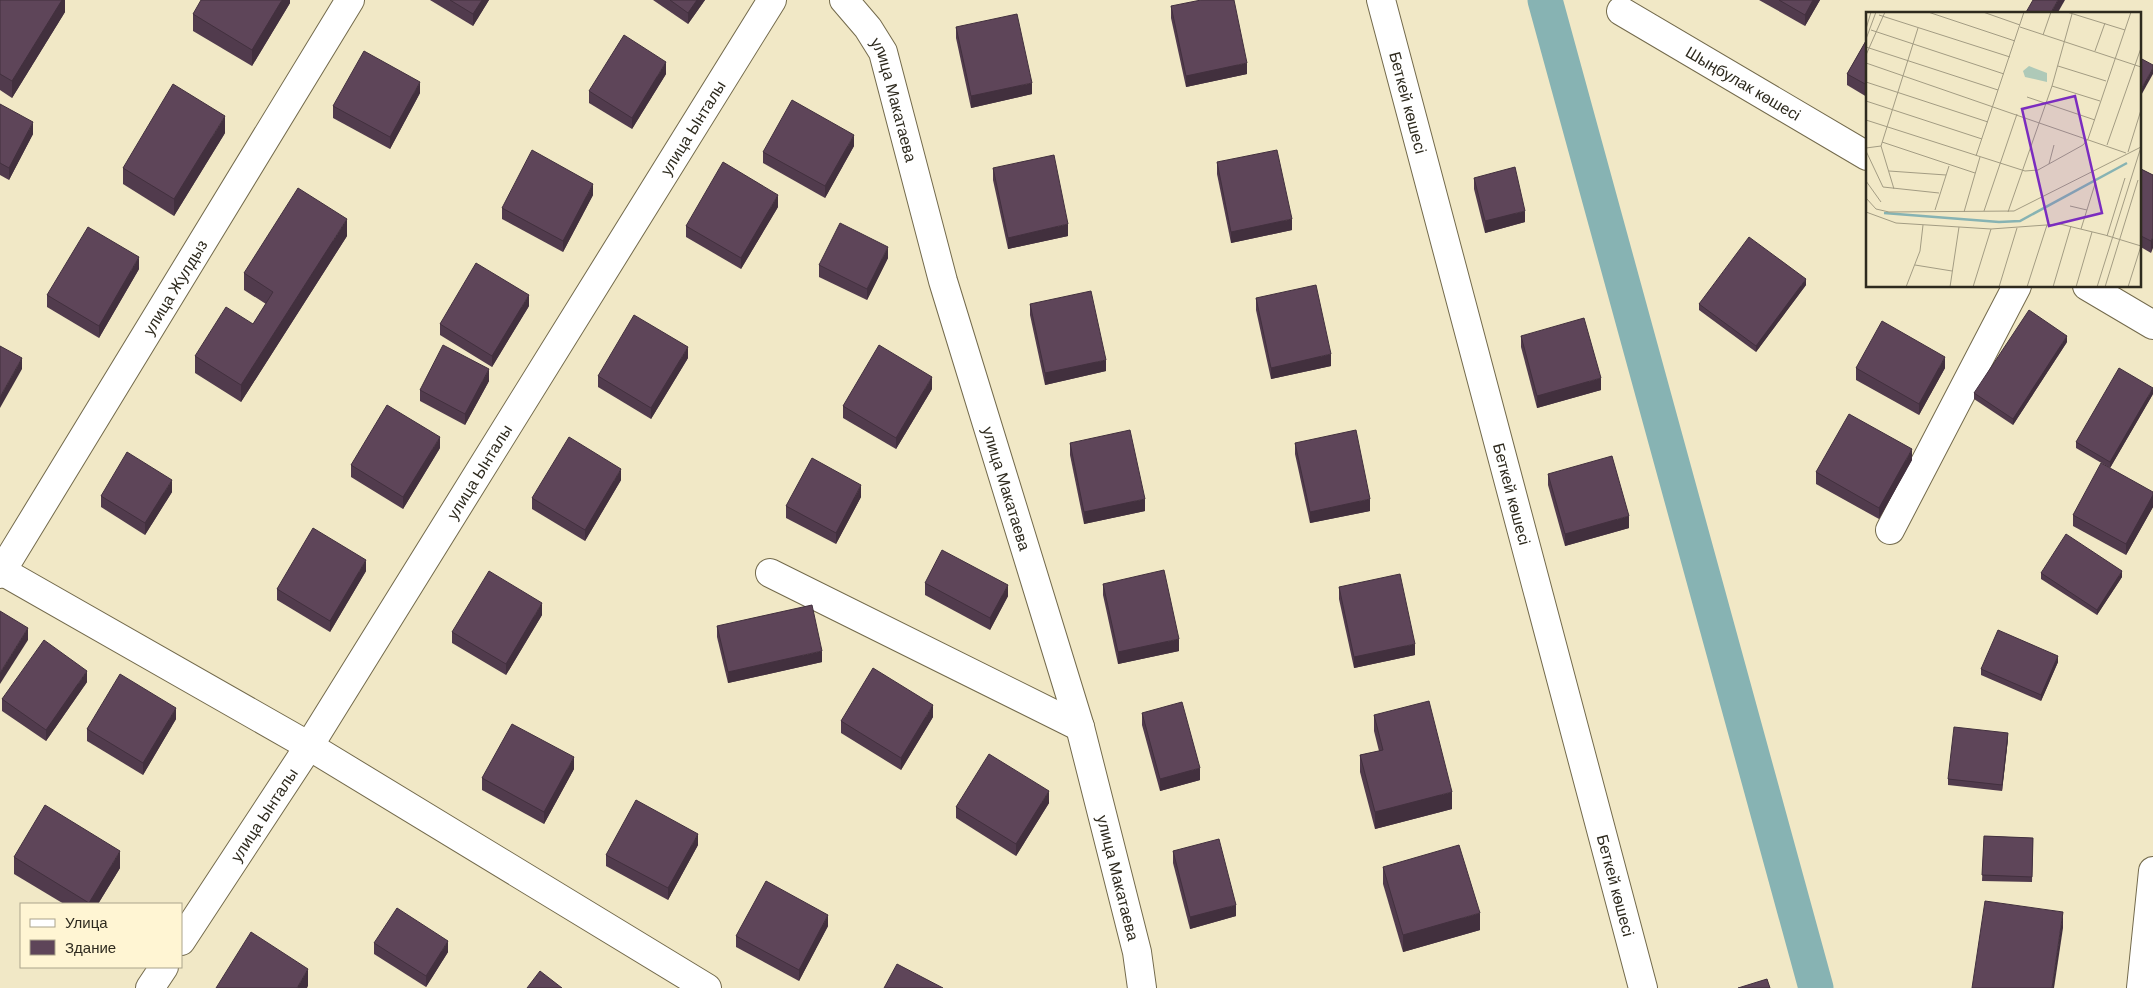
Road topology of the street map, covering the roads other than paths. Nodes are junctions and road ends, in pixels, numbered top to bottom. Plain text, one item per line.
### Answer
1 (350, 0) edge
2 (772, 0) edge
3 (844, 0) edge
4 (1381, 0) edge
5 (1621, 11) dead end
6 (1866, 155) edge
7 (2016, 288) edge
8 (2090, 288) edge
9 (2153, 325) edge
10 (1890, 530) dead end
11 (1, 572) edge
12 (770, 573) dead end
13 (1080, 727) junction
14 (309, 746) junction
15 (2153, 871) edge
16 (182, 939) edge
17 (163, 968) edge
18 (150, 988) edge
19 (707, 988) edge
20 (1142, 988) edge
21 (1643, 988) edge
22 (2141, 988) edge

1 - 11 street, улица Жулдыз
2 - 14 street, улица Ынталы
3 - 13 street, улица Макатаева
4 - 21 street, Беткей көшесі
5 - 6 street, Шыңбулак көшесі
7 - 10 street
8 - 9 street
11 - 14 street
12 - 13 street
13 - 20 street, улица Макатаева
14 - 16 street, улица Ынталы
14 - 19 street
15 - 22 street
17 - 18 street

